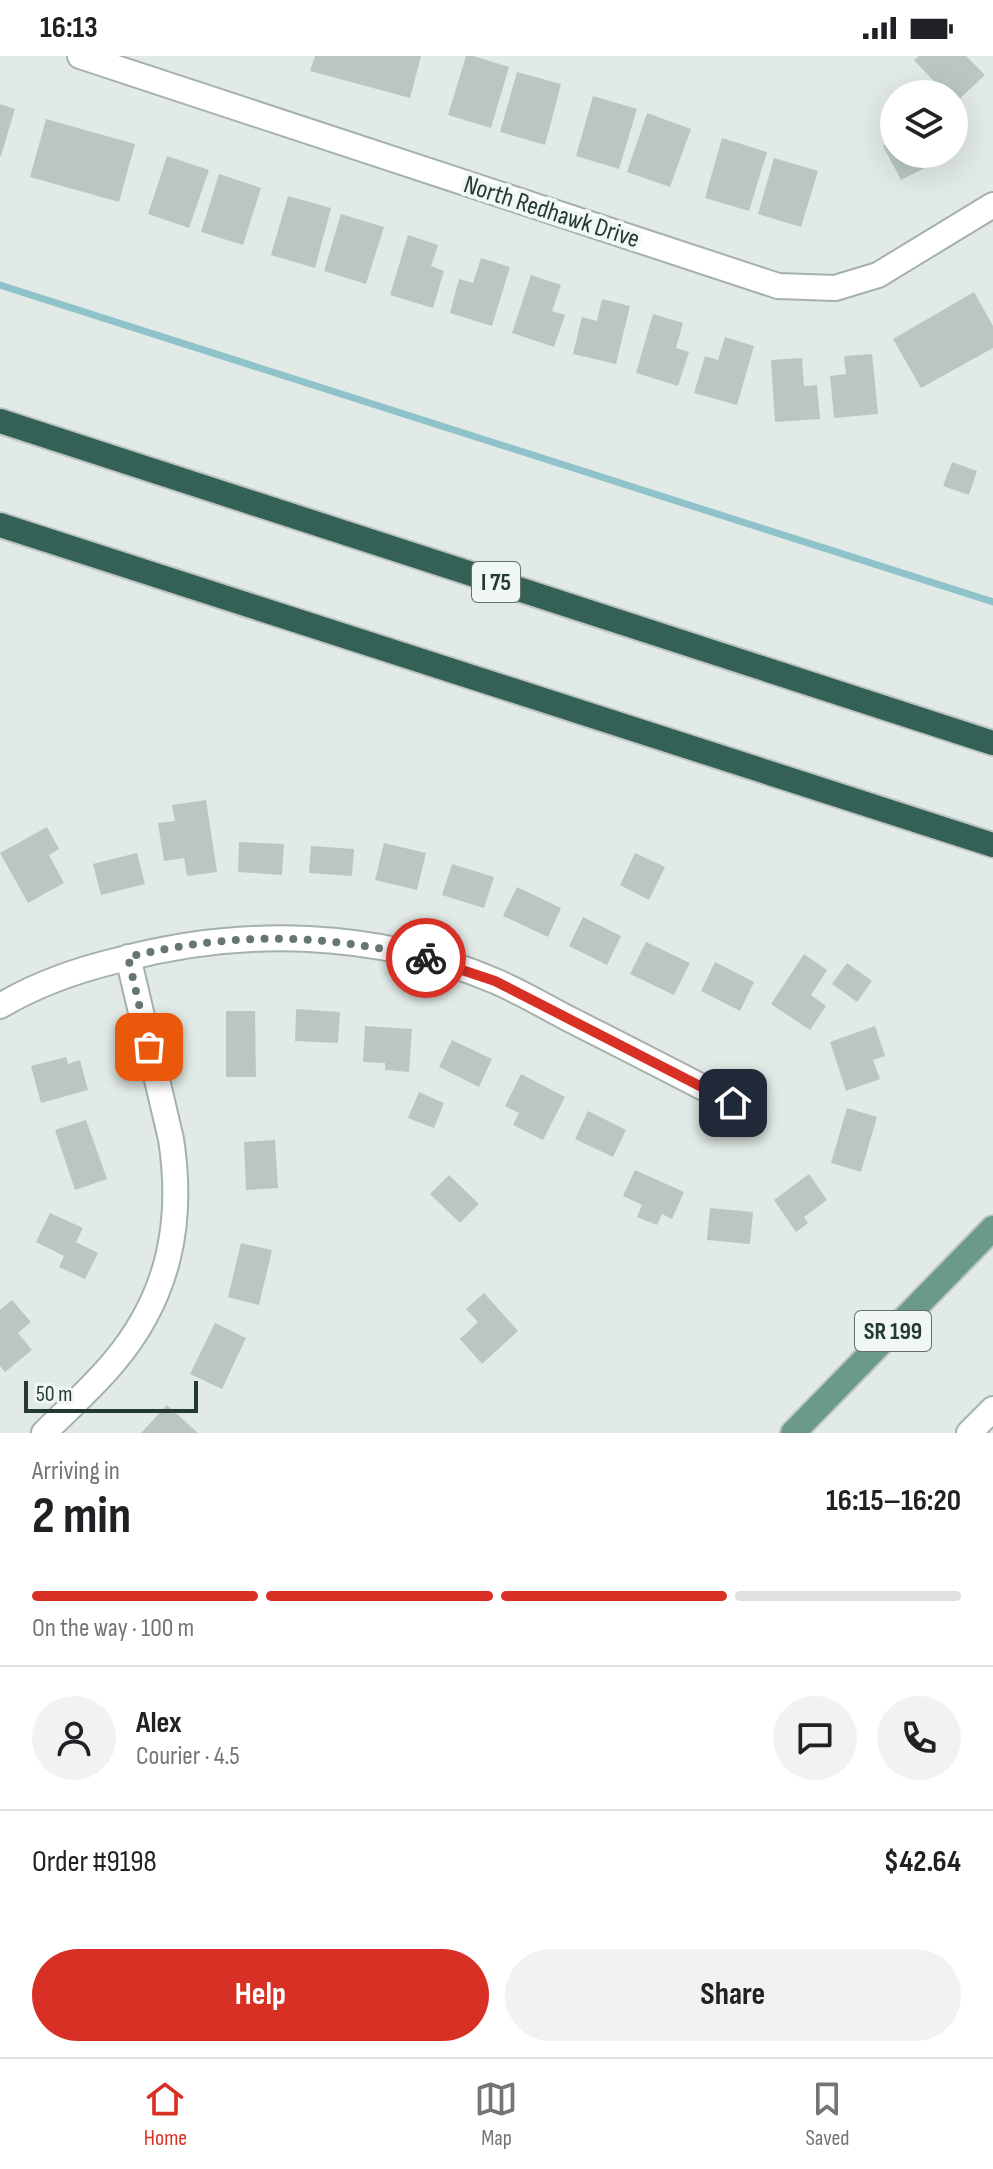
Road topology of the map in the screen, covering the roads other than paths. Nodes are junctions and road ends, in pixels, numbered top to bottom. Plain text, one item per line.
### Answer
1 (94, 58) edge
2 (993, 205) edge
3 (0, 421) edge
4 (0, 525) edge
5 (993, 743) edge
6 (993, 845) edge
7 (128, 957) junction
8 (4, 995) edge
9 (733, 1103) dead end
10 (993, 1228) edge
11 (993, 1409) edge
12 (44, 1433) edge
13 (793, 1433) edge
14 (969, 1433) edge

1 - 2 street, North Redhawk Drive
3 - 5 highway, I 75
4 - 6 highway
7 - 8 street
7 - 9 street
7 - 12 street
10 - 13 main road, SR 199
11 - 14 street

